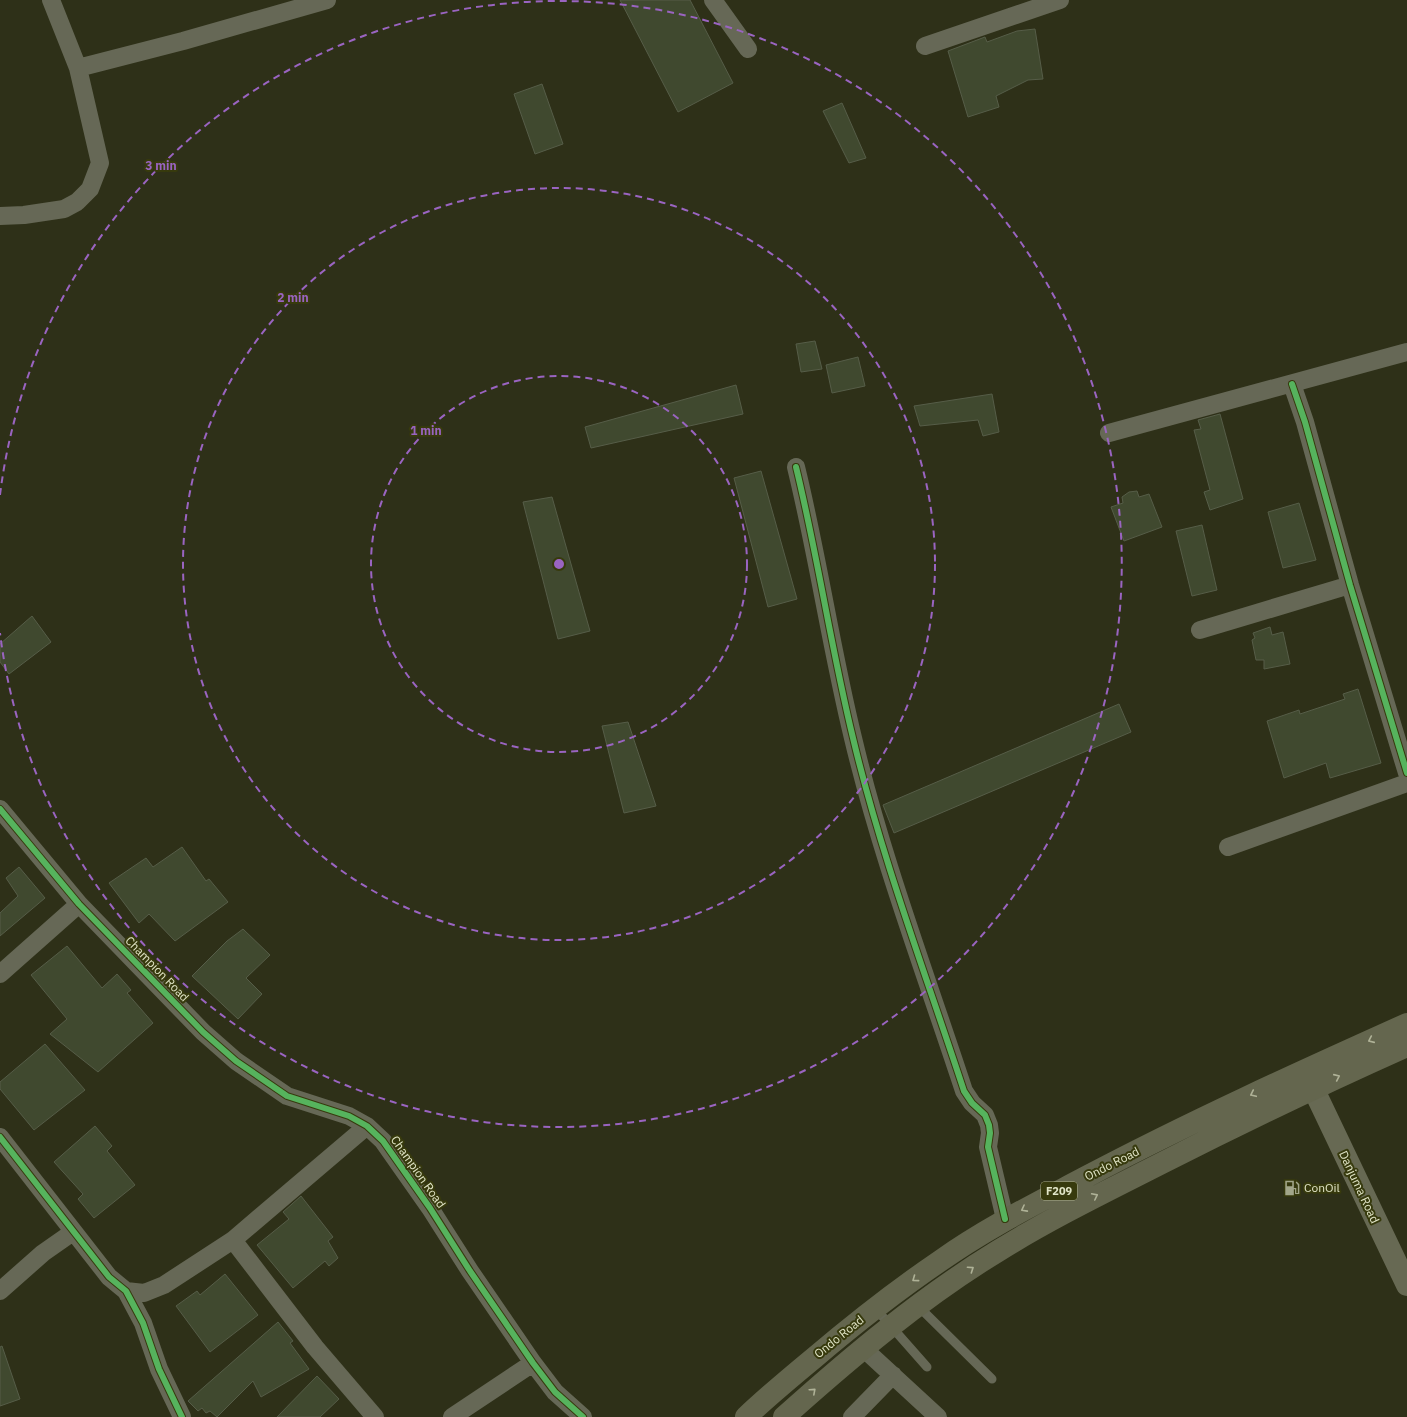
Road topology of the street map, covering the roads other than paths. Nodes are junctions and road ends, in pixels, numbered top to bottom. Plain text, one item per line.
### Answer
1 (51, 0) edge
2 (327, 0) edge
3 (713, 0) edge
4 (1060, 0) edge
5 (925, 46) dead end
6 (748, 49) dead end
7 (78, 68) junction
8 (0, 216) edge
9 (1407, 352) edge
10 (1292, 384) junction
11 (1109, 433) dead end
12 (796, 467) dead end
13 (1350, 585) junction
14 (1200, 630) dead end
15 (1407, 773) edge
16 (1407, 783) edge
17 (0, 809) edge
18 (1228, 847) dead end
19 (79, 904) junction
20 (0, 974) edge
21 (1407, 1024) edge
22 (1407, 1046) edge
23 (1313, 1088) junction
24 (1214, 1113) junction
25 (367, 1126) junction
26 (1223, 1132) junction
27 (0, 1137) edge
28 (1005, 1219) junction
29 (73, 1232) junction
30 (233, 1240) junction
31 (1407, 1285) edge
32 (0, 1291) edge
33 (126, 1291) junction
34 (918, 1306) junction
35 (875, 1308) junction
36 (891, 1327) junction
37 (863, 1348) junction
38 (533, 1363) junction
39 (927, 1367) dead end
40 (893, 1375) junction
41 (992, 1379) dead end
42 (182, 1417) edge
43 (375, 1417) edge
44 (452, 1417) edge
45 (583, 1417) edge
46 (746, 1417) edge
47 (784, 1417) edge
48 (852, 1417) edge
49 (938, 1417) edge

1 - 7 street
2 - 7 street
3 - 6 street
4 - 5 street
7 - 8 street
9 - 10 street
10 - 11 street
10 - 13 street
12 - 28 street
13 - 14 street
13 - 15 street
16 - 18 street
17 - 19 street, Champion Road
19 - 20 street
19 - 25 street, Champion Road
21 -> 24 main road, Ondo Road / F209
23 -> 22 main road, Ondo Road / F209
23 - 26 main road, Ondo Road / F209
23 - 31 street, Danjuma Road
24 - 26 main road
24 -> 28 main road, Ondo Road / F209
25 - 30 street
25 - 38 street, Champion Road
34 -> 26 main road, Ondo Road / F209
27 - 29 street
28 -> 35 main road, Ondo Road / F209
29 - 32 street
29 - 33 street
30 - 33 street
30 - 43 street
33 - 42 street
34 - 36 main road, Ondo Road / F209
34 - 41 lane
35 - 36 lane
35 - 46 main road, Ondo Road / F209
36 - 37 main road, Ondo Road / F209
36 - 39 lane
37 - 40 street
47 -> 37 main road, Ondo Road / F209
38 - 44 street
38 - 45 street, Champion Road
40 - 48 street
40 - 49 street

